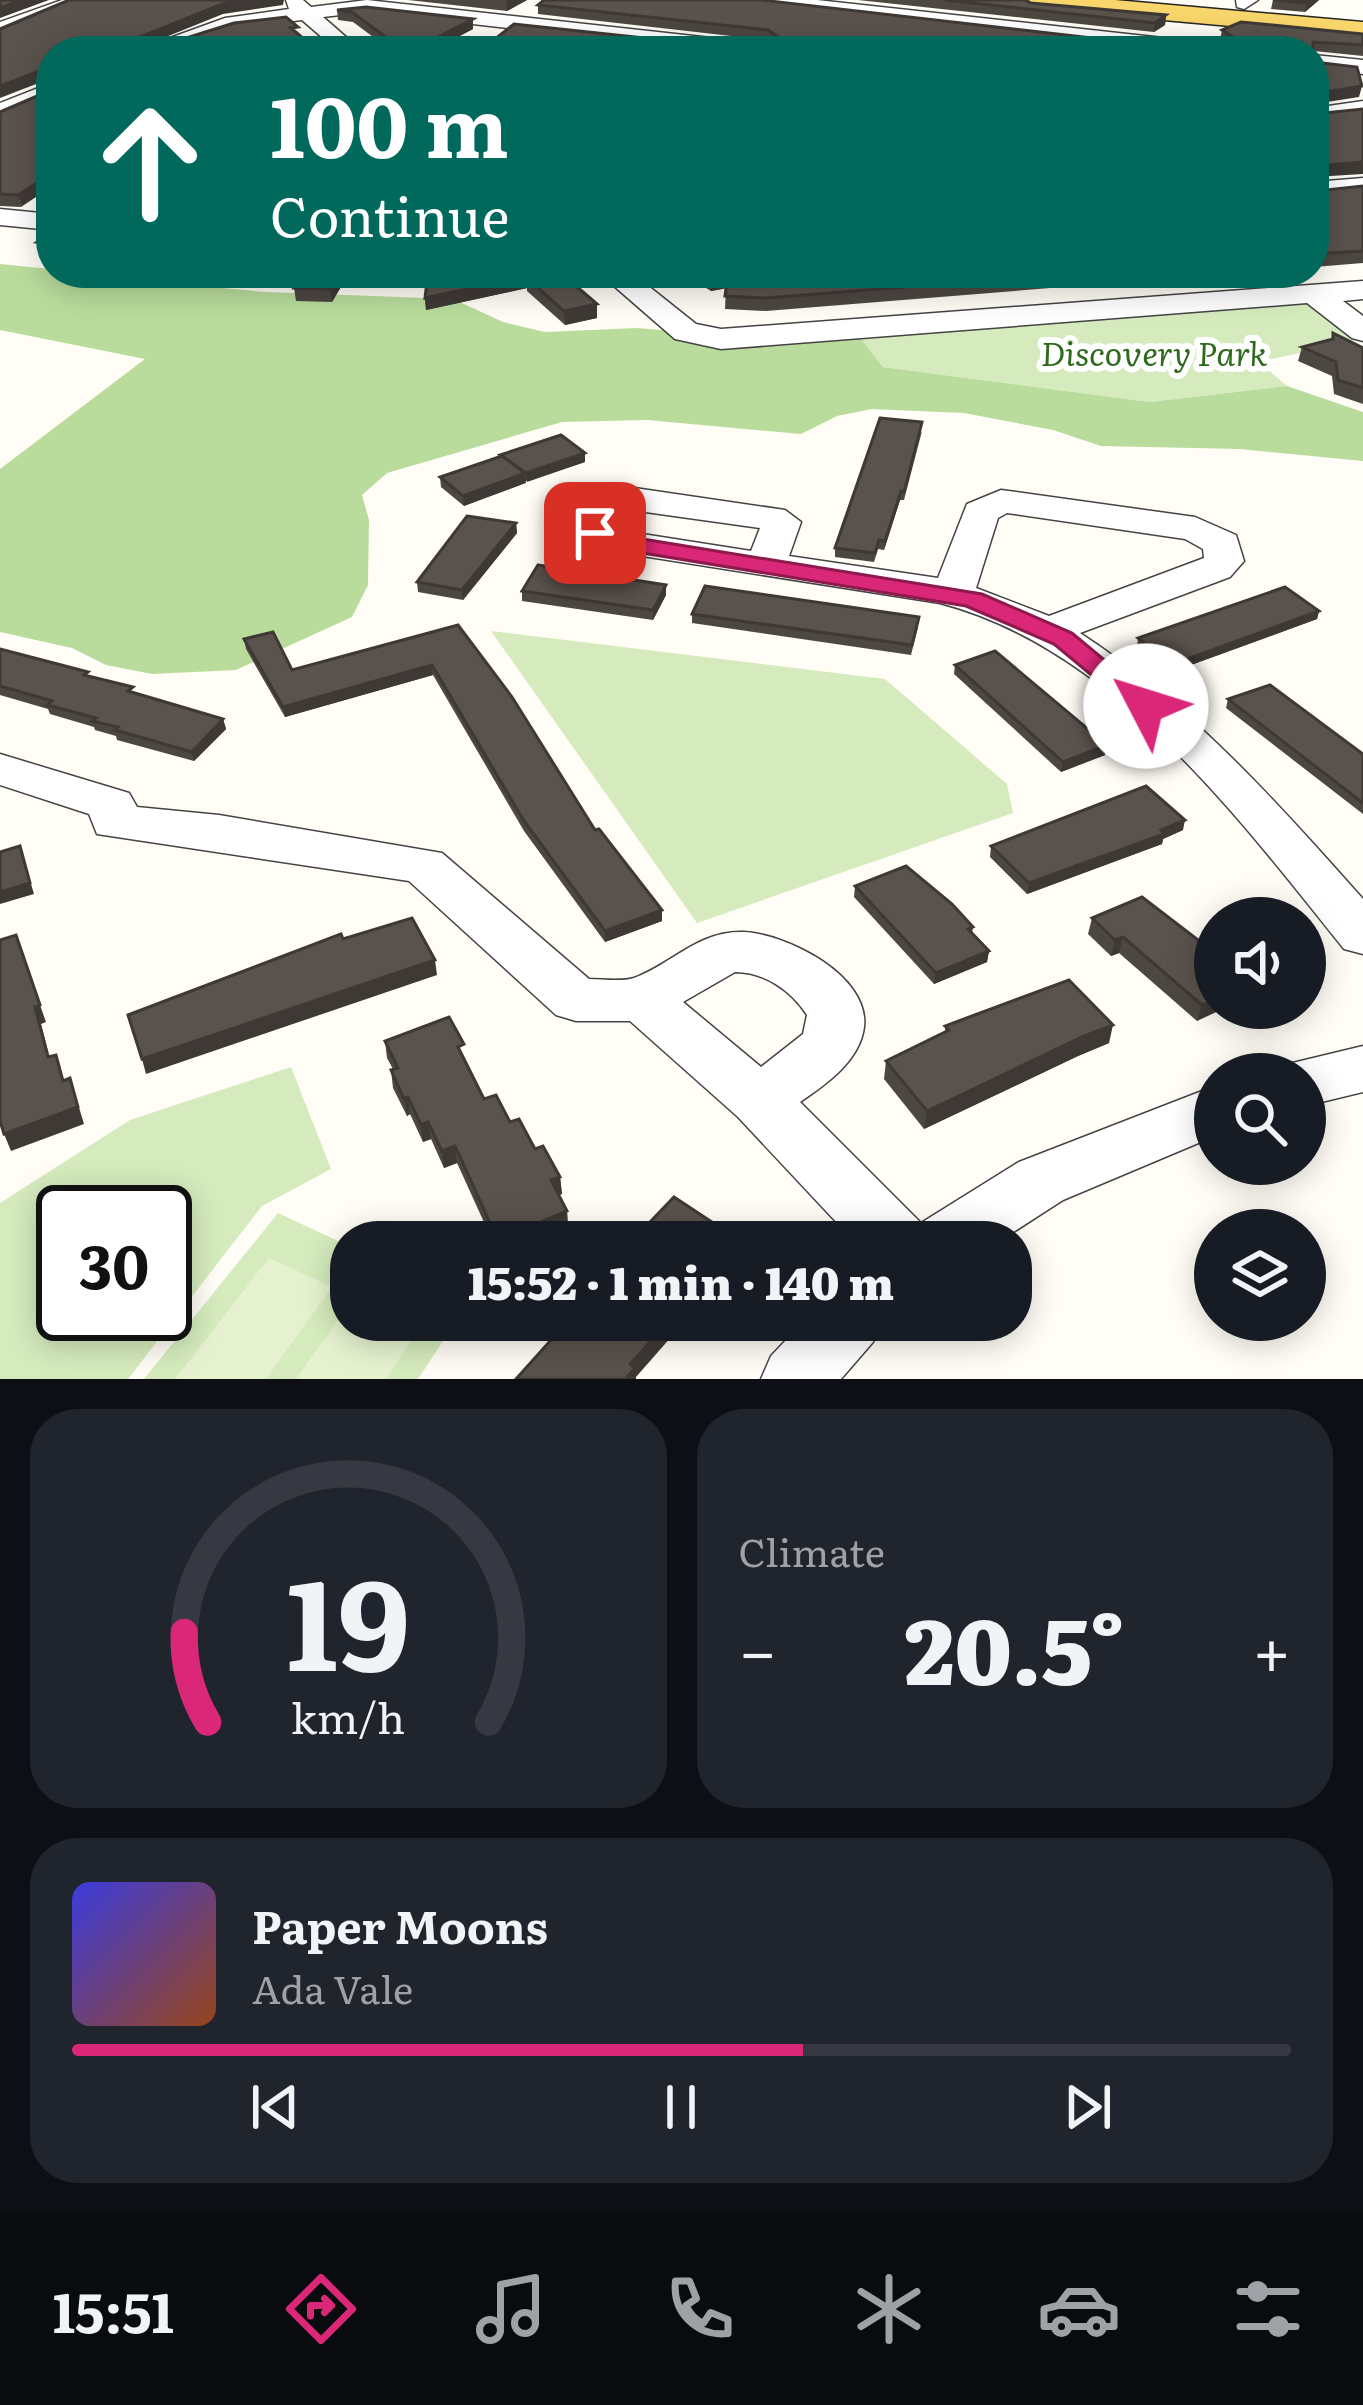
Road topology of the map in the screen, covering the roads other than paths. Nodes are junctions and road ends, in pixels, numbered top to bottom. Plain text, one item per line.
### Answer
1 (81, 0) edge
2 (764, 0) edge
3 (1030, 0) edge
4 (1110, 0) edge
5 (297, 6) edge
6 (1235, 9) edge
7 (1363, 26) edge
8 (0, 29) edge
9 (188, 36) edge
10 (333, 36) edge
11 (642, 36) edge
12 (1065, 36) edge
13 (1194, 36) edge
14 (1329, 64) edge
15 (1363, 67) edge
16 (36, 96) edge
17 (1363, 108) edge
18 (0, 112) edge
19 (1329, 113) edge
20 (1363, 186) edge
21 (1329, 189) edge
22 (0, 217) edge
23 (36, 218) edge
24 (632, 288) edge
25 (1363, 290) edge
26 (1314, 294) junction
27 (1363, 331) edge
28 (766, 565) dead end
29 (953, 594) junction
30 (1050, 630) junction
31 (0, 769) edge
32 (1363, 935) edge
33 (643, 1000) junction
34 (1363, 1069) edge
35 (1326, 1077) edge
36 (759, 1100) junction
37 (1194, 1119) edge
38 (877, 1221) edge
39 (977, 1221) edge
40 (830, 1341) edge
41 (796, 1379) edge

1 - 8 street
2 - 12 street
3 - 6 main road
4 - 6 main road
5 - 9 street
5 - 10 street
5 - 11 street
6 - 7 main road
6 - 13 street
14 - 15 street
16 - 18 street
17 - 19 street
20 - 21 street
22 - 23 street
24 - 26 street
25 - 26 street
26 - 27 street
28 - 29 street
29 - 30 street
29 - 30 street
30 - 32 street
31 - 33 street
33 - 36 street
33 - 36 street
34 - 35 street
36 - 38 street
37 - 39 street
40 - 41 street

